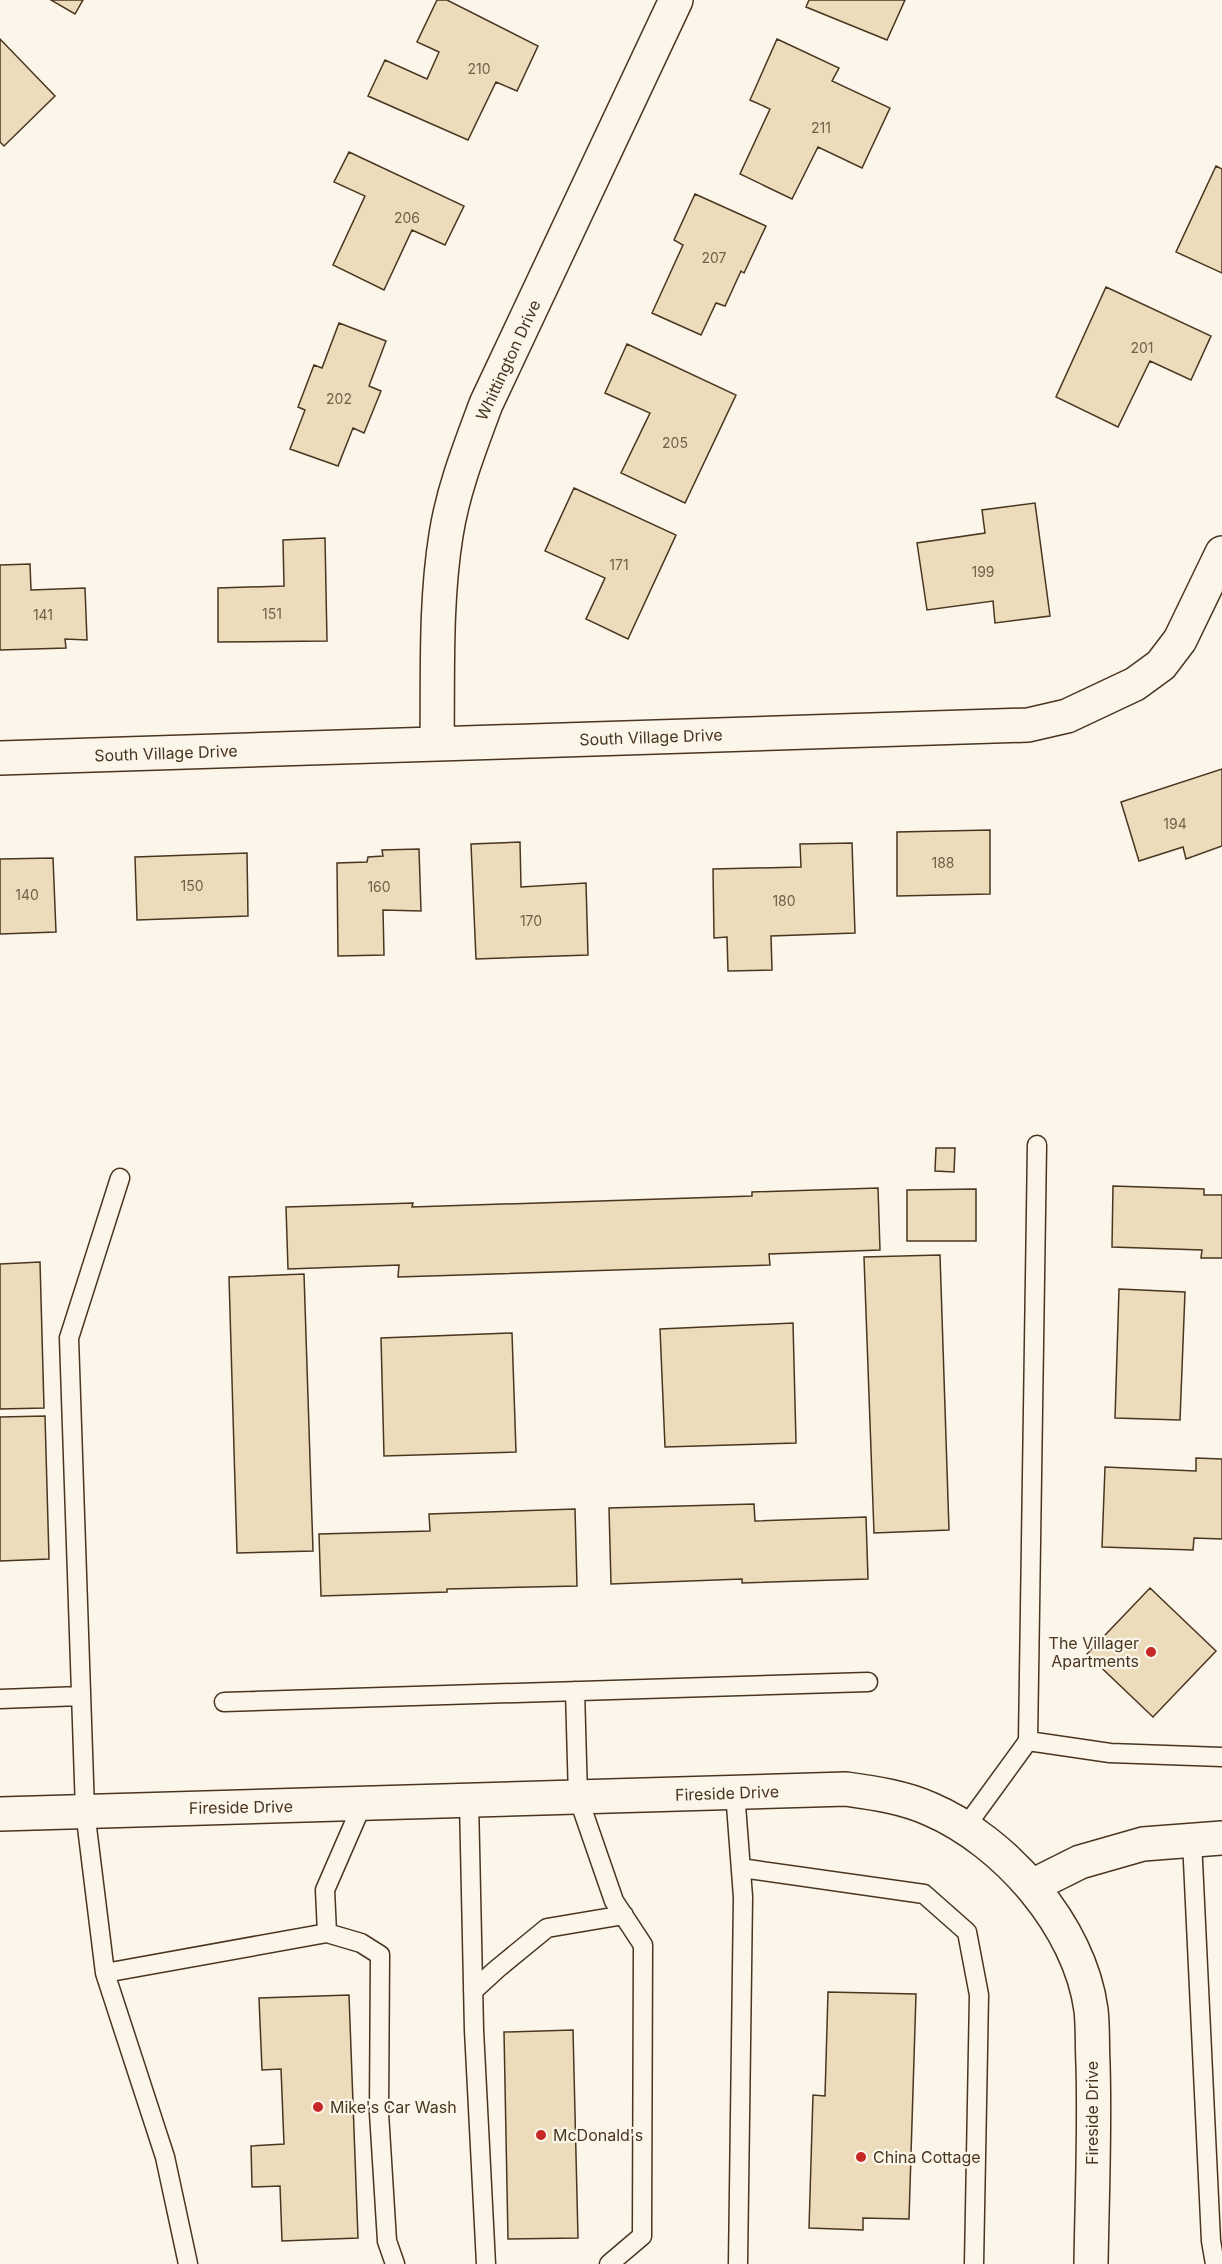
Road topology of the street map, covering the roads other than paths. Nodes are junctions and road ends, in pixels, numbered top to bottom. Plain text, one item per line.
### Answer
1 (676, 0) edge
2 (1222, 553) edge
3 (1213, 594) edge
4 (437, 744) junction
5 (0, 758) edge
6 (1037, 1145) dead end
7 (120, 1178) dead end
8 (868, 1682) dead end
9 (575, 1691) junction
10 (81, 1696) junction
11 (0, 1699) edge
12 (224, 1702) dead end
13 (1028, 1741) junction
14 (1222, 1757) edge
15 (735, 1792) junction
16 (578, 1797) junction
17 (470, 1801) junction
18 (362, 1804) junction
19 (85, 1811) junction
20 (0, 1814) edge
21 (964, 1828) junction
22 (1207, 1838) edge
23 (741, 1868) junction
24 (1032, 1886) junction
25 (624, 1915) junction
26 (327, 1933) junction
27 (105, 1973) junction
28 (473, 1991) junction
29 (188, 2264) edge
30 (395, 2264) edge
31 (486, 2264) edge
32 (609, 2264) edge
33 (738, 2264) edge
34 (974, 2264) edge
35 (1090, 2264) edge
36 (1215, 2264) edge

1 - 4 street, Whittington Drive
2 - 3 street, South Village Drive
3 - 4 street, South Village Drive
4 - 5 street, South Village Drive
6 - 13 lane
7 - 10 lane
8 - 9 lane
9 - 12 lane
9 - 16 lane
10 - 11 lane
10 - 19 lane
13 - 14 lane
13 - 21 lane
15 - 16 street, Fireside Drive
15 - 21 street, Fireside Drive
15 - 23 lane
16 - 17 street, Fireside Drive
16 - 25 lane
17 - 18 street, Fireside Drive
17 - 28 lane
18 - 19 street, Fireside Drive
18 - 26 lane
19 - 20 street, Fireside Drive
19 - 27 lane
21 - 24 street, Fireside Drive
22 - 24 street
22 - 36 lane
23 - 33 lane
23 - 34 lane
24 - 35 street, Fireside Drive
25 - 28 lane
25 - 32 lane
26 - 27 lane
26 - 30 lane
27 - 29 lane
28 - 31 lane

